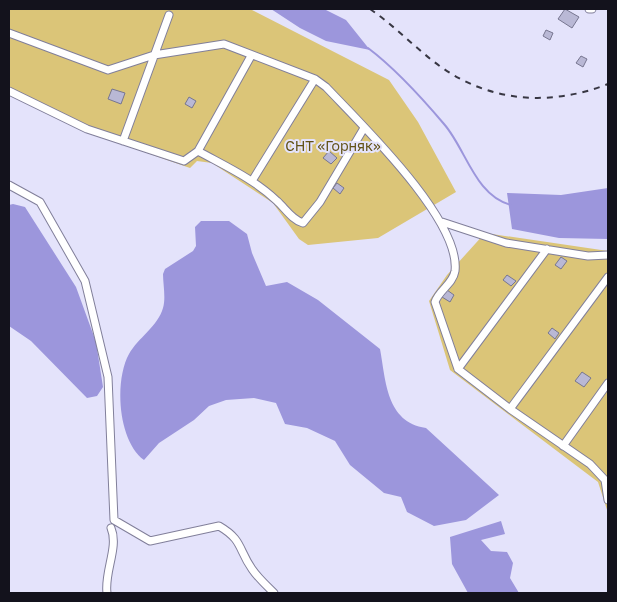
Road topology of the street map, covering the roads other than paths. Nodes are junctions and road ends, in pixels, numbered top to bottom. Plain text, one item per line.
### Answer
1 (169, 15) dead end
2 (9, 33) edge
3 (154, 55) junction
4 (252, 56) junction
5 (315, 80) junction
6 (9, 91) edge
7 (364, 128) junction
8 (122, 141) junction
9 (198, 152) junction
10 (252, 181) junction
11 (9, 185) edge
12 (442, 222) junction
13 (547, 249) junction
14 (608, 255) edge
15 (608, 278) edge
16 (458, 369) junction
17 (608, 383) edge
18 (510, 409) junction
19 (563, 446) junction
20 (608, 495) edge
21 (111, 528) dead end
22 (107, 593) edge
23 (274, 593) edge

1 - 3 street
2 - 3 street
3 - 4 street
3 - 8 street
4 - 5 street
4 - 9 street
5 - 7 street
5 - 10 street
6 - 8 street
7 - 10 street
7 - 12 street
8 - 9 street
9 - 10 street
11 - 23 street
12 - 13 street
12 - 16 street
13 - 14 street
13 - 16 street
15 - 18 street
16 - 18 street
17 - 19 street
18 - 19 street
19 - 20 street
21 - 22 street

